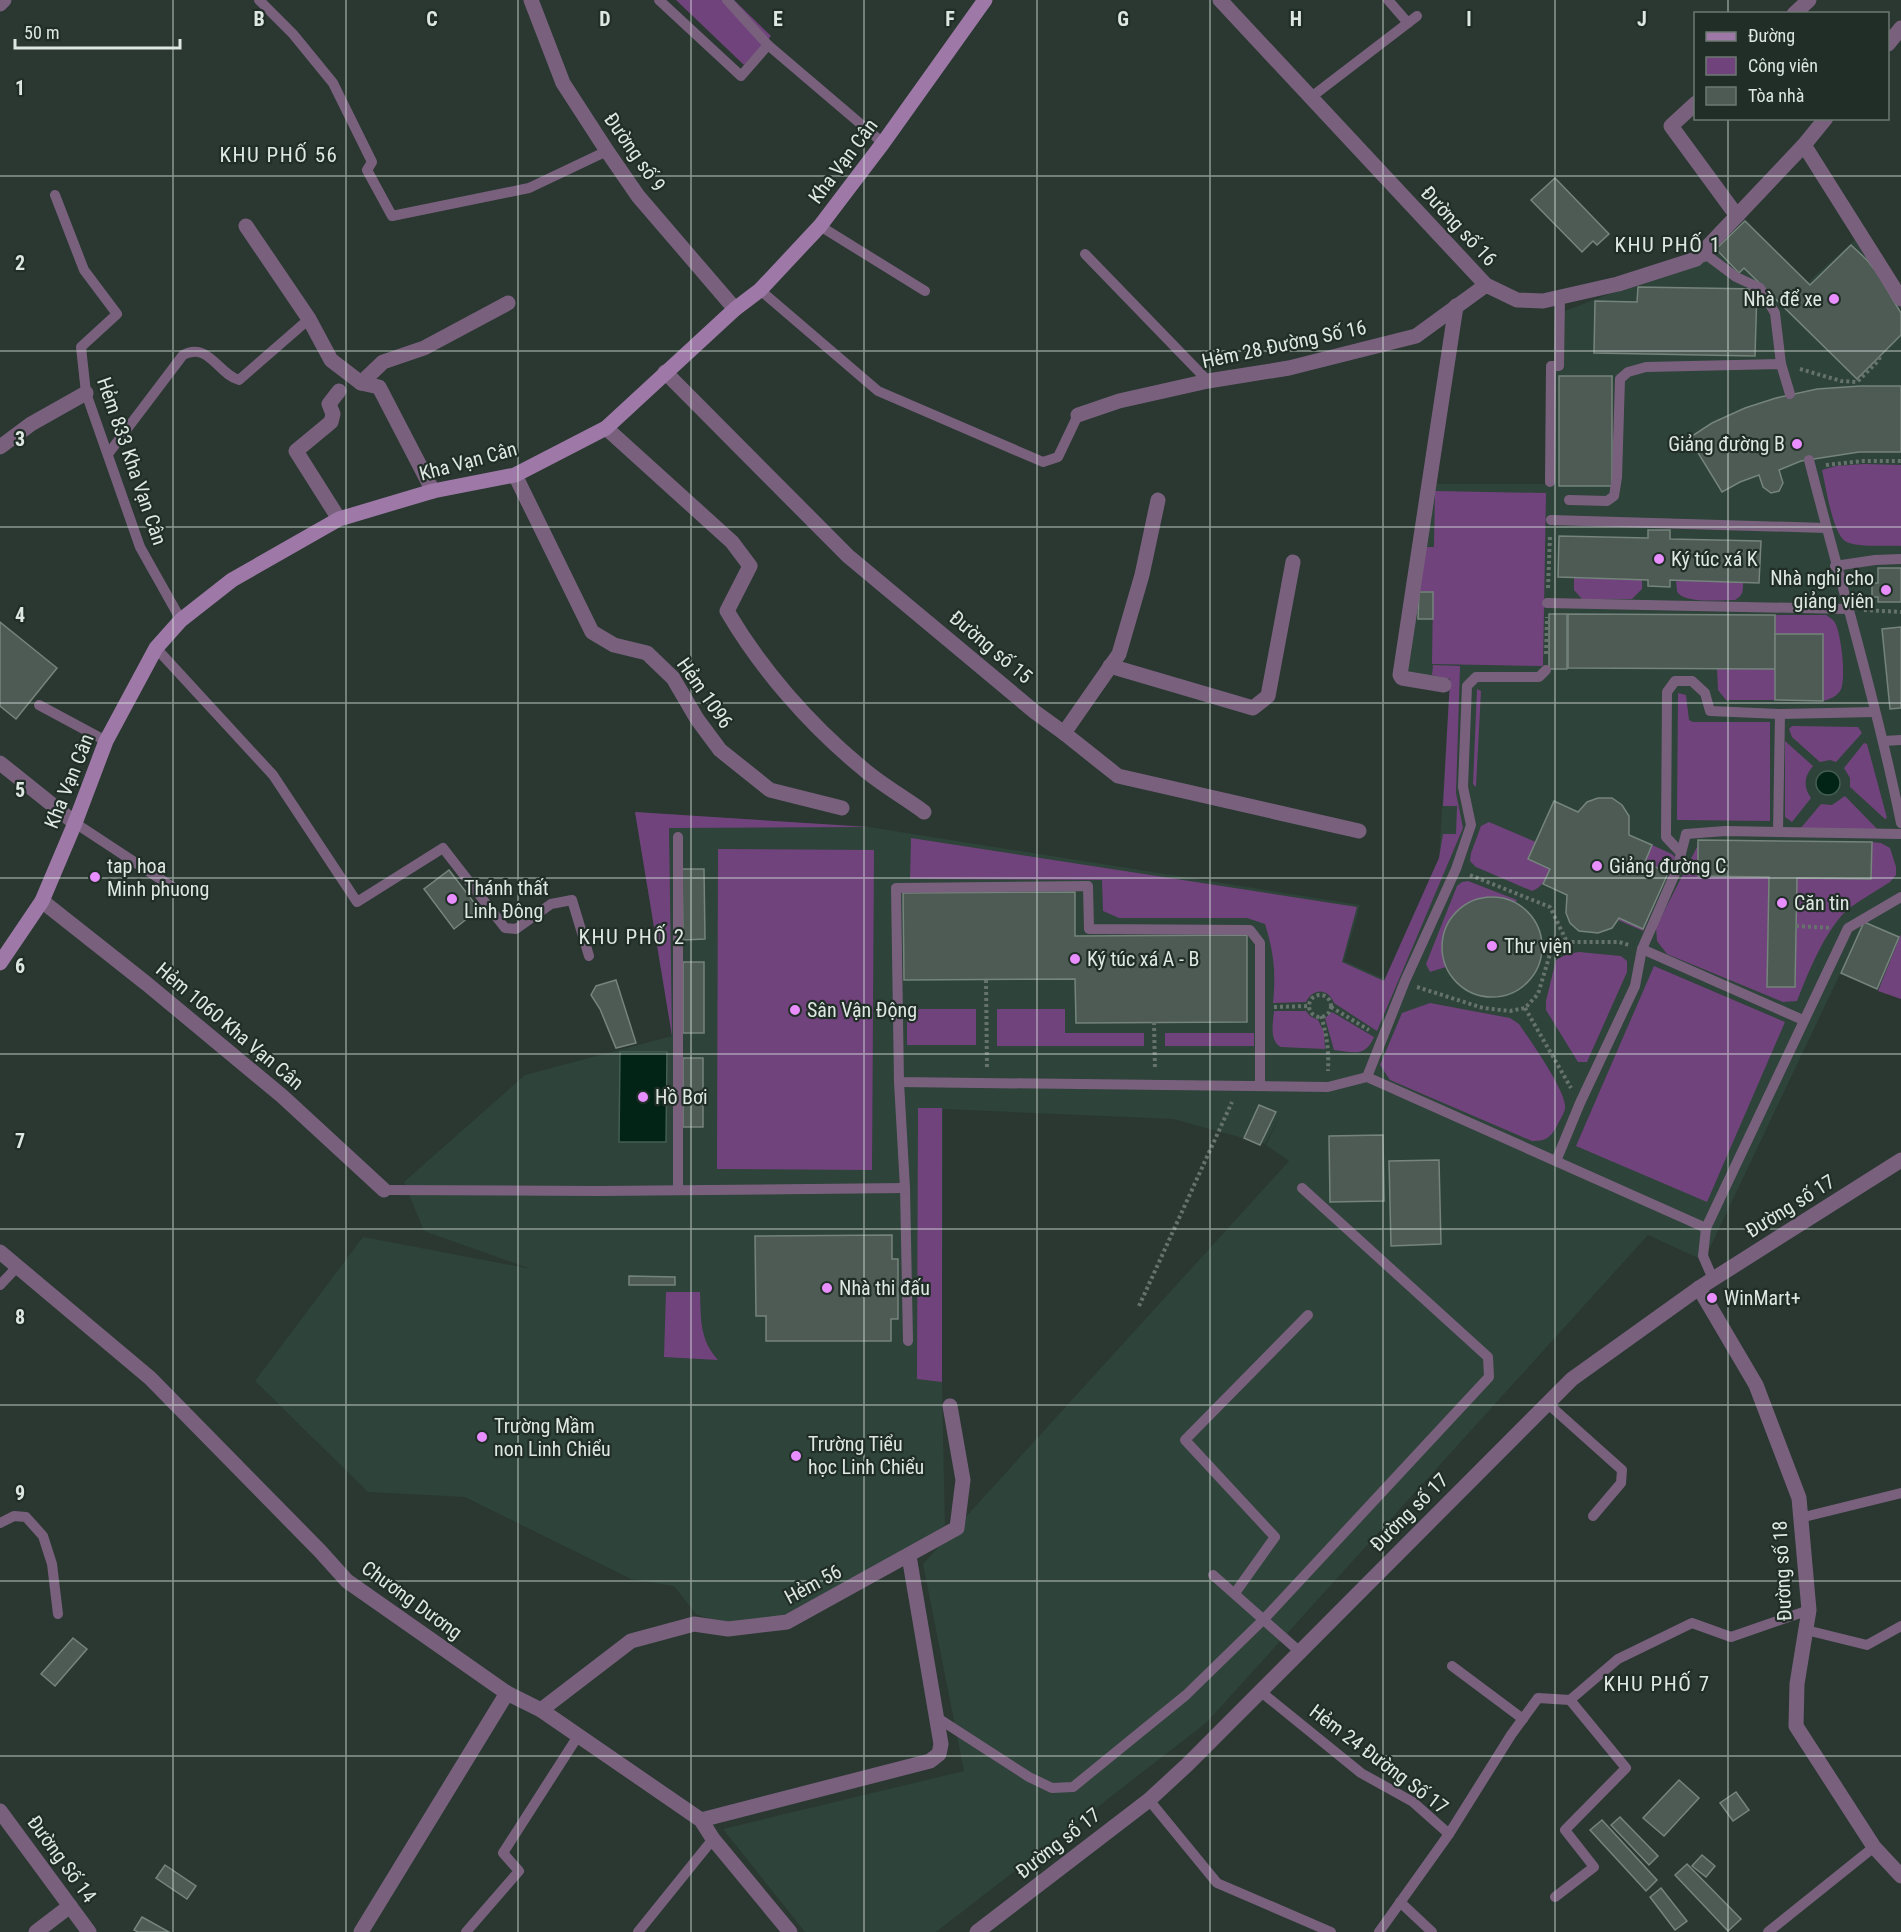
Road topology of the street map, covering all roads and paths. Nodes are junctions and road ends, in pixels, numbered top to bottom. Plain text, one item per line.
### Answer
1 (259, 0) edge
2 (531, 0) edge
3 (659, 0) edge
4 (727, 0) edge
5 (986, 0) edge
6 (1220, 0) edge
7 (1388, 0) edge
8 (1809, 0) edge
9 (1796, 12) edge
10 (1417, 16) dead end
11 (1408, 23) junction
12 (1901, 28) edge
13 (1889, 42) edge
14 (768, 45) junction
15 (1310, 98) junction
16 (1694, 104) edge
17 (1824, 120) edge
18 (883, 143) junction
19 (1804, 145) junction
20 (607, 151) junction
21 (55, 195) dead end
22 (1737, 216) junction
23 (246, 225) dead end
24 (820, 226) junction
25 (1085, 254) dead end
26 (1696, 259) junction
27 (1486, 285) junction
28 (760, 290) junction
29 (925, 291) dead end
30 (1560, 297) junction
31 (1901, 299) edge
32 (508, 303) dead end
33 (1456, 306) junction
34 (735, 309) junction
35 (309, 319) junction
36 (1880, 356) dead end
37 (1782, 364) junction
38 (665, 372) junction
39 (1208, 381) junction
40 (361, 383) junction
41 (339, 391) dead end
42 (86, 393) junction
43 (1790, 394) dead end
44 (1078, 415) joint
45 (606, 428) junction
46 (0, 447) edge
47 (108, 454) junction
48 (1901, 461) edge
49 (1810, 465) joint
50 (515, 475) junction
51 (1550, 482) dead end
52 (433, 491) junction
53 (1158, 500) dead end
54 (1569, 500) dead end
55 (339, 519) junction
56 (1551, 520) joint
57 (1826, 528) junction
58 (1901, 560) edge
59 (1293, 562) dead end
60 (1835, 566) junction
61 (1547, 603) junction
62 (1848, 609) junction
63 (1901, 612) edge
64 (181, 620) junction
65 (156, 648) junction
66 (1110, 666) junction
67 (1546, 670) joint
68 (1444, 685) dead end
69 (39, 705) dead end
70 (1875, 712) junction
71 (1780, 714) junction
72 (1064, 733) junction
73 (1901, 740) edge
74 (106, 741) junction
75 (1884, 741) junction
76 (0, 763) edge
77 (842, 808) dead end
78 (924, 812) dead end
79 (75, 823) junction
80 (1901, 823) edge
81 (1359, 831) dead end
82 (1778, 832) junction
83 (1901, 834) edge
84 (678, 837) dead end
85 (1681, 853) junction
86 (1456, 869) junction
87 (177, 890) dead end
88 (1901, 897) edge
89 (42, 902) junction
90 (1796, 926) dead end
91 (1848, 928) junction
92 (1567, 942) junction
93 (1619, 942) dead end
94 (1642, 949) junction
95 (589, 956) dead end
96 (0, 963) edge
97 (986, 980) dead end
98 (1405, 981) junction
99 (1309, 1006) junction
100 (1260, 1008) junction
101 (1330, 1008) junction
102 (1525, 1008) junction
103 (1321, 1016) junction
104 (1803, 1020) junction
105 (1154, 1023) dead end
106 (1382, 1039) junction
107 (1367, 1077) junction
108 (899, 1082) junction
109 (987, 1083) junction
110 (1156, 1084) junction
111 (1240, 1085) junction
112 (1260, 1085) junction
113 (1328, 1087) junction
114 (1580, 1102) junction
115 (1901, 1160) edge
116 (1556, 1161) junction
117 (905, 1188) junction
118 (1302, 1188) dead end
119 (384, 1190) joint
120 (678, 1190) junction
121 (1706, 1228) junction
122 (0, 1252) edge
123 (18, 1266) junction
124 (1713, 1280) junction
125 (0, 1285) edge
126 (1700, 1288) junction
127 (1139, 1306) dead end
128 (1308, 1315) dead end
129 (908, 1341) dead end
130 (1547, 1403) junction
131 (950, 1406) dead end
132 (1901, 1493) edge
133 (1593, 1516) dead end
134 (1800, 1518) junction
135 (0, 1523) edge
136 (909, 1556) junction
137 (1213, 1575) dead end
138 (1235, 1593) junction
139 (1809, 1610) junction
140 (58, 1614) dead end
141 (1264, 1619) junction
142 (1901, 1626) edge
143 (1806, 1630) junction
144 (1300, 1652) junction
145 (1452, 1666) dead end
146 (1260, 1691) junction
147 (507, 1693) junction
148 (1570, 1700) junction
149 (541, 1710) junction
150 (936, 1717) junction
151 (1523, 1719) junction
152 (578, 1736) junction
153 (1149, 1800) junction
154 (0, 1811) edge
155 (701, 1820) junction
156 (1449, 1834) junction
157 (713, 1839) junction
158 (1874, 1847) junction
159 (1901, 1876) edge
160 (1555, 1897) dead end
161 (1400, 1902) junction
162 (70, 1906) junction
163 (36, 1932) edge
164 (89, 1932) edge
165 (361, 1932) edge
166 (466, 1932) edge
167 (638, 1932) edge
168 (790, 1932) edge
169 (977, 1932) edge
170 (1331, 1932) edge
171 (1379, 1932) edge
172 (1432, 1932) edge
173 (1768, 1932) edge

1 - 20 lane
2 - 20 street, Đường số 9
3 - 14 lane
4 - 14 lane
5 - 18 main road, Kha Vạn Cân
6 - 15 street, Đường số 16
7 - 11 lane
8 - 9 street
10 - 11 lane
11 - 15 lane
12 - 13 street
14 - 18 lane
15 - 27 street, Đường số 16
16 - 22 street
17 - 19 street, Đường số 16
18 - 24 main road, Kha Vạn Cân
19 - 22 street, Đường số 16
19 - 31 street
20 - 34 street, Đường số 9
21 - 42 lane, Hẻm 833 Kha Vạn Cân
22 - 26 street, Đường số 16
23 - 35 street
24 - 28 main road, Kha Vạn Cân
24 - 29 lane
25 - 39 lane
26 - 30 street, Đường số 16
26 - 37 lane
27 - 30 street, Đường số 16
27 - 33 street, Hẻm 28 Đường Số 16
28 - 34 main road, Kha Vạn Cân
28 - 44 lane
30 - 51 lane
32 - 40 street
33 - 39 street, Hẻm 28 Đường Số 16
33 - 68 street
34 - 38 main road, Kha Vạn Cân
35 - 40 street
35 - 47 lane
36 - 37 path
37 - 43 lane
37 - 54 lane
38 - 45 main road, Kha Vạn Cân
38 - 72 street, Đường số 15
39 - 44 street, Hẻm 28 Đường Số 16
40 - 52 street
41 - 55 street
42 - 46 street
42 - 47 lane, Hẻm 833 Kha Vạn Cân
45 - 50 main road, Kha Vạn Cân
45 - 78 street
47 - 64 lane, Hẻm 833 Kha Vạn Cân
48 - 49 path
49 - 57 lane
50 - 52 main road, Kha Vạn Cân
50 - 77 street, Hẻm 1096
52 - 55 main road, Kha Vạn Cân
53 - 66 street
55 - 64 main road, Kha Vạn Cân
56 - 57 lane
56 - 61 path
57 - 60 lane
58 - 60 lane
59 - 66 street
60 - 62 lane
61 - 62 lane
61 - 67 path
62 - 63 path
62 - 70 lane
64 - 65 main road, Kha Vạn Cân
65 - 74 main road, Kha Vạn Cân
65 - 95 lane
66 - 72 street
67 - 86 lane
69 - 74 lane
70 - 71 lane
70 - 75 lane
71 - 82 lane
71 - 85 lane
72 - 81 street, Đường số 15
73 - 75 lane
74 - 79 main road, Kha Vạn Cân
75 - 80 lane
76 - 79 street
79 - 87 lane
79 - 89 main road, Kha Vạn Cân
82 - 83 lane
82 - 85 lane
84 - 120 lane
85 - 94 lane
86 - 92 path
86 - 98 lane
88 - 91 lane
89 - 96 main road, Kha Vạn Cân
89 - 119 street, Hẻm 1060 Kha Vạn Cân
90 - 91 path
91 - 104 lane
92 - 93 path
92 - 102 path
94 - 104 lane
94 - 114 lane
97 - 109 path
98 - 102 path
98 - 106 lane
99 - 100 path
99 - 101 path
99 - 103 path
100 - 108 lane
100 - 112 lane
101 - 103 path
101 - 106 path
102 - 114 path
103 - 113 path
104 - 121 lane
105 - 110 path
106 - 107 lane
107 - 113 lane
107 - 116 lane
108 - 109 lane
108 - 117 lane
109 - 110 lane
110 - 111 lane
111 - 112 lane
111 - 127 path
112 - 113 lane
114 - 116 lane
115 - 124 street, Đường số 17
116 - 121 lane
117 - 120 lane
117 - 129 lane
118 - 141 lane
119 - 120 lane
121 - 124 lane
122 - 123 street, Chương Dương
123 - 125 lane
123 - 147 street, Chương Dương
124 - 126 street, Đường số 17
126 - 130 street, Đường số 17
126 - 134 street, Đường số 18
128 - 138 lane
130 - 133 lane
130 - 144 street, Đường số 17
131 - 136 street, Hẻm 56
132 - 134 lane
134 - 139 street, Đường số 18
135 - 140 lane
136 - 149 street, Hẻm 56
136 - 150 street
137 - 138 lane
138 - 141 lane
139 - 143 street, Đường số 18
139 - 148 lane
141 - 144 lane
141 - 150 lane
142 - 143 lane
143 - 158 street, Đường số 18
144 - 146 street, Đường số 17
145 - 151 lane
146 - 153 street, Đường số 17
146 - 156 lane, Hẻm 24 Đường Số 17
147 - 149 street, Chương Dương
147 - 165 street
148 - 151 lane
148 - 160 lane
149 - 152 street, Chương Dương
150 - 155 street
151 - 156 lane
152 - 155 street, Chương Dương
152 - 166 lane
153 - 169 street, Đường số 17
153 - 170 lane
154 - 162 street, Đường Số 14
155 - 157 street, Chương Dương
156 - 161 lane
157 - 167 lane
157 - 168 street, Chương Dương
158 - 159 street, Đường số 18
158 - 173 lane
161 - 171 lane
161 - 172 lane
162 - 163 street
162 - 164 street, Đường Số 14

